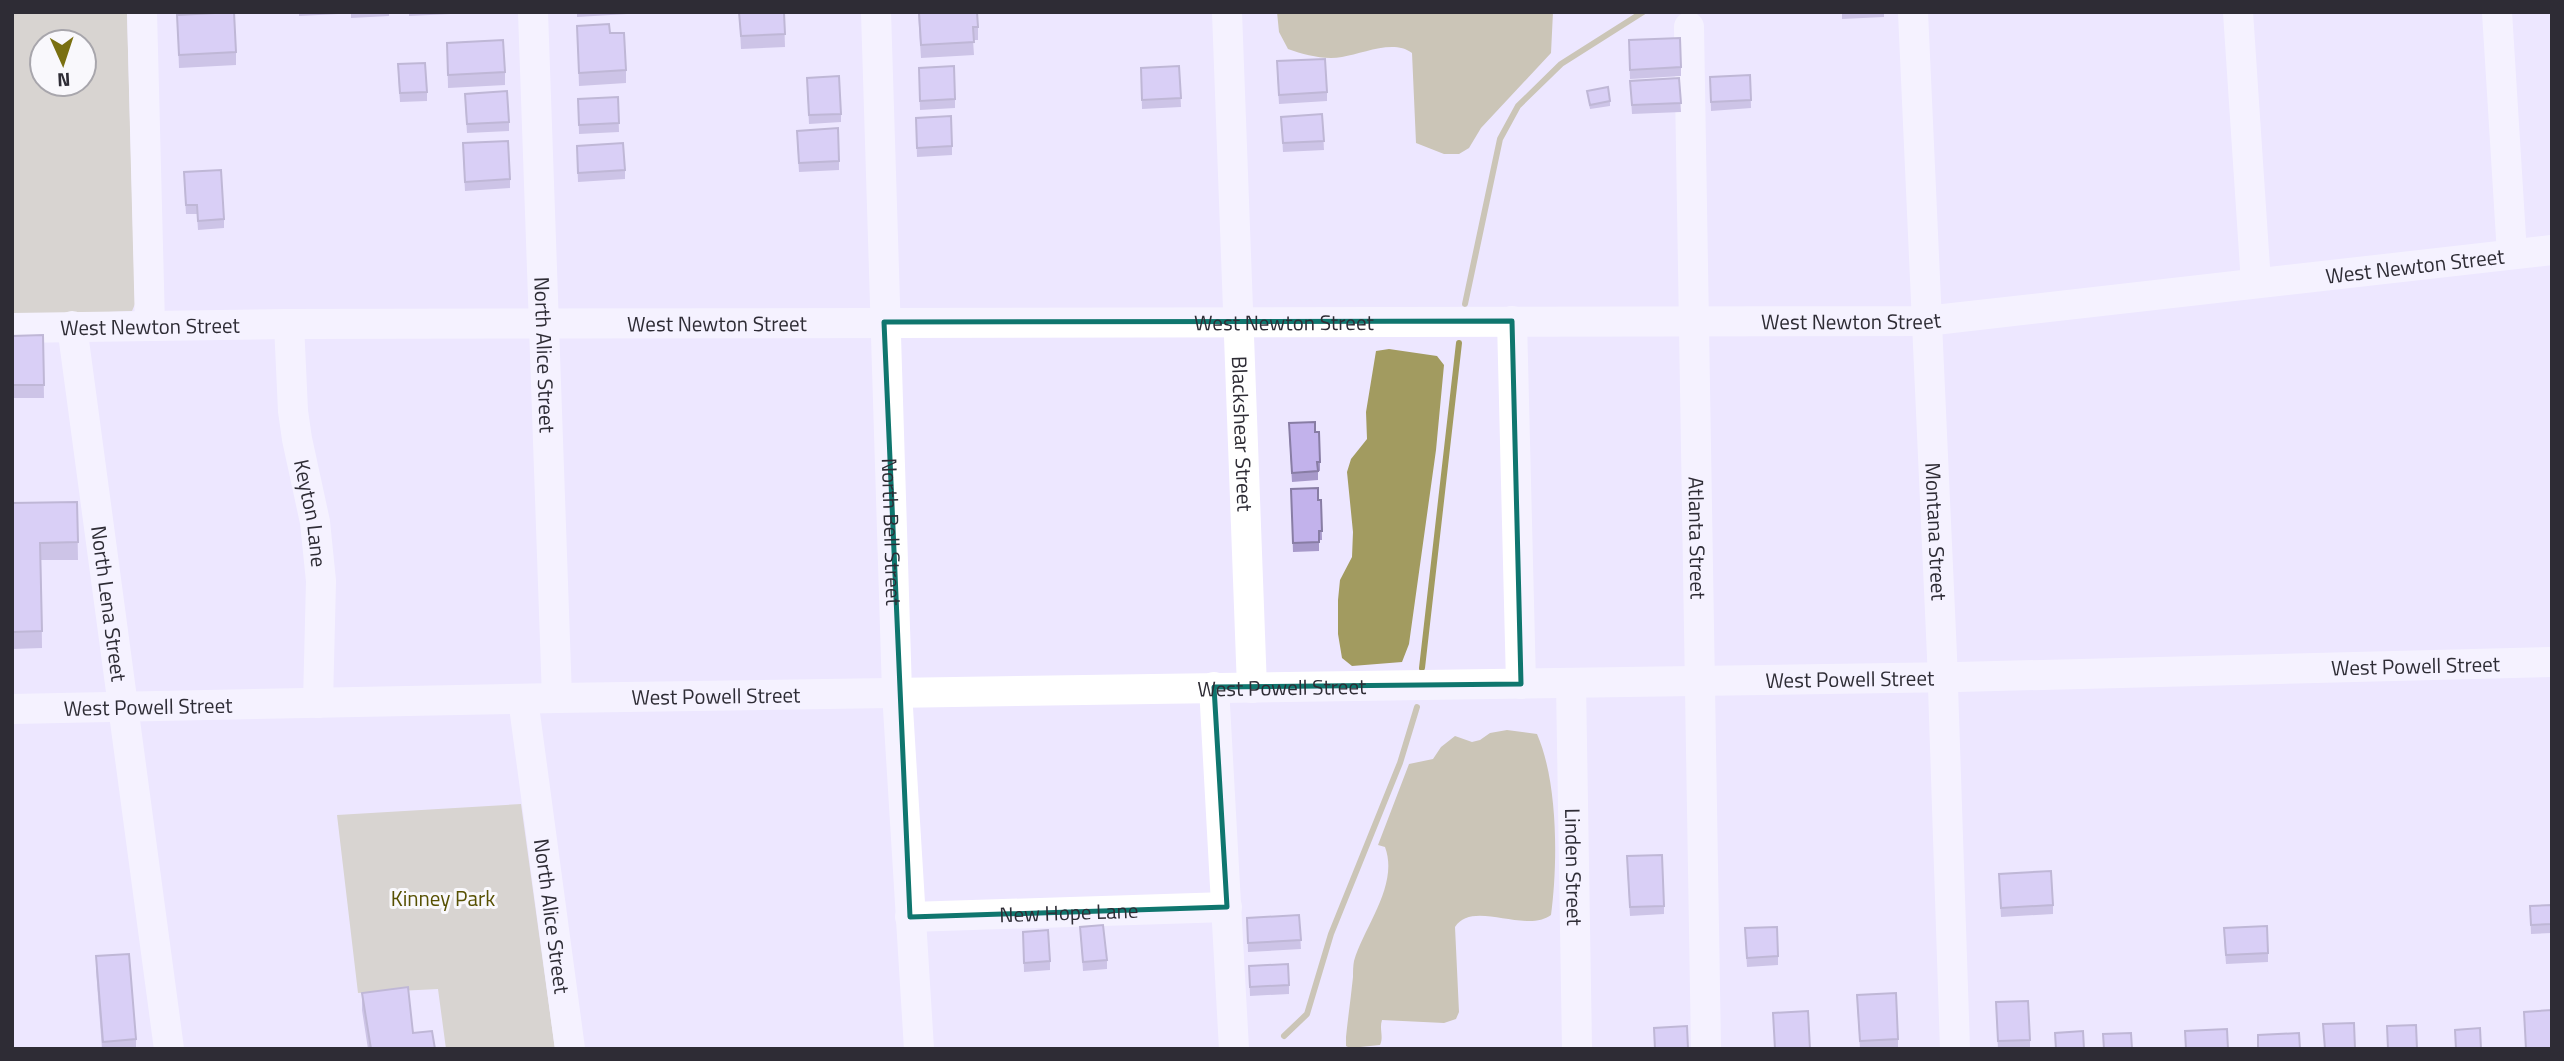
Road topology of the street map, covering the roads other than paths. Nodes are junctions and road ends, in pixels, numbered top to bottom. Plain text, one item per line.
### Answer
1 (142, 12) edge
2 (533, 12) edge
3 (876, 12) edge
4 (1227, 12) edge
5 (1913, 12) edge
6 (2238, 12) edge
7 (2497, 12) edge
8 (1689, 27) dead end
9 (2552, 250) edge
10 (2512, 254) junction
11 (2256, 283) junction
12 (1692, 320) junction
13 (1237, 321) junction
14 (1513, 321) junction
15 (1926, 321) junction
16 (884, 322) junction
17 (150, 324) junction
18 (289, 324) junction
19 (544, 324) junction
20 (72, 326) junction
21 (12, 328) edge
22 (2552, 662) edge
23 (1942, 677) junction
24 (1699, 681) junction
25 (1571, 683) junction
26 (1521, 684) junction
27 (1214, 688) junction
28 (1252, 688) junction
29 (897, 692) junction
30 (557, 698) junction
31 (523, 699) junction
32 (318, 703) junction
33 (123, 707) junction
34 (12, 709) edge
35 (1227, 907) junction
36 (910, 917) junction
37 (169, 1049) edge
38 (570, 1049) edge
39 (919, 1049) edge
40 (1234, 1049) edge
41 (1577, 1049) edge
42 (1706, 1049) edge
43 (1955, 1049) edge

1 - 17 street
2 - 19 street, North Alice Street
3 - 16 street, North Bell Street
4 - 13 street, Blackshear Street
5 - 15 street, Montana Street
6 - 11 street
7 - 10 street
8 - 12 street, Atlanta Street
9 - 10 street, West Newton Street
10 - 11 street, West Newton Street
11 - 15 street, West Newton Street
12 - 14 street, West Newton Street
12 - 15 street, West Newton Street
12 - 24 street, Atlanta Street
13 - 14 street, West Newton Street
13 - 16 street, West Newton Street
13 - 28 street, Blackshear Street
14 - 26 street
15 - 23 street, Montana Street
16 - 19 street, West Newton Street
16 - 29 street, North Bell Street
17 - 18 street, West Newton Street
17 - 20 street, West Newton Street
18 - 19 street, West Newton Street
18 - 32 street, Keyton Lane
19 - 30 street, North Alice Street
20 - 21 street, West Newton Street
20 - 33 street, North Lena Street
22 - 23 street, West Powell Street
23 - 24 street, West Powell Street
23 - 43 street, Montana Street
24 - 25 street, West Powell Street
24 - 42 street, Atlanta Street
25 - 26 street, West Powell Street
25 - 41 street, Linden Street
26 - 28 street, West Powell Street
27 - 28 street, West Powell Street
27 - 29 street, West Powell Street
27 - 35 street
29 - 30 street, West Powell Street
29 - 36 street, North Bell Street
30 - 31 street, West Powell Street
31 - 32 street, West Powell Street
31 - 38 street, North Alice Street
32 - 33 street, West Powell Street
33 - 34 street, West Powell Street
33 - 37 street, North Lena Street
35 - 36 street, New Hope Lane
35 - 40 street
36 - 39 street, North Bell Street

